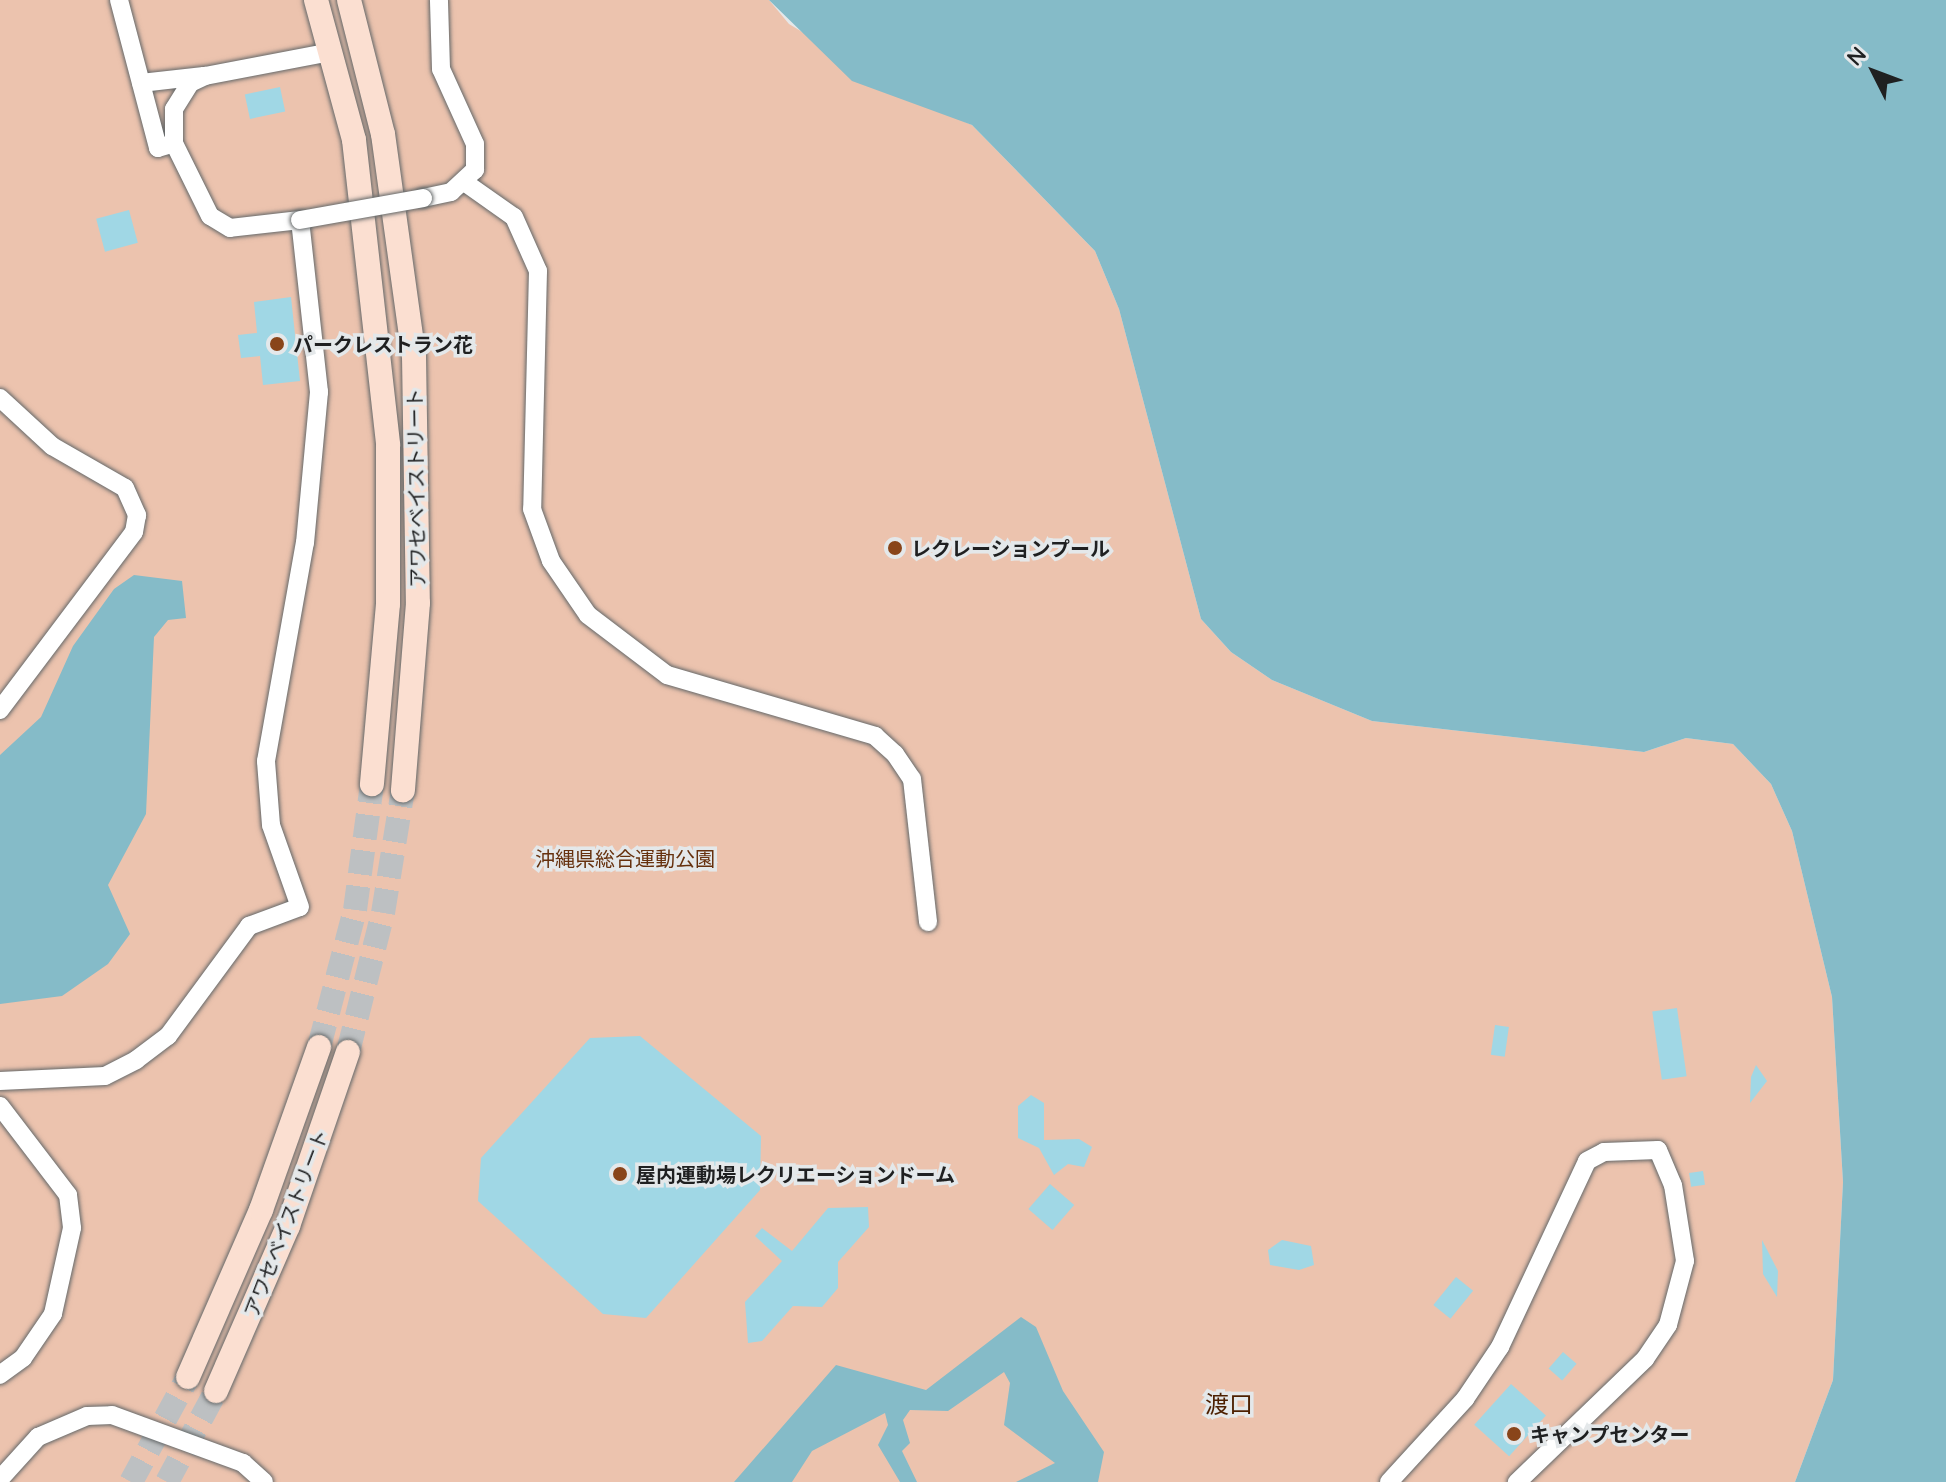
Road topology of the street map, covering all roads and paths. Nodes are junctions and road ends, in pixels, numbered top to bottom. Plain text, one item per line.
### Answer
1 (119, 0) edge
2 (316, 0) edge
3 (349, 0) edge
4 (439, 0) edge
5 (331, 52) junction
6 (205, 76) junction
7 (141, 83) junction
8 (174, 143) junction
9 (467, 184) junction
10 (300, 220) junction
11 (0, 398) edge
12 (0, 710) edge
13 (372, 784) tunnel mouth
14 (403, 790) tunnel mouth
15 (928, 922) dead end
16 (319, 1047) tunnel mouth
17 (348, 1052) tunnel mouth
18 (0, 1081) edge
19 (0, 1106) edge
20 (0, 1375) edge
21 (188, 1377) tunnel mouth
22 (216, 1391) tunnel mouth
23 (0, 1479) edge
24 (264, 1482) edge
25 (1389, 1482) edge
26 (1517, 1482) edge

1 - 7 lane
2 - 5 main road, アワセベイストリート
3 - 14 main road, アワセベイストリート
4 - 9 lane
5 - 6 lane
5 - 13 main road, アワセベイストリート
6 - 7 lane
6 - 8 lane
7 - 8 lane
8 - 10 lane
9 - 10 lane, bridge
9 - 15 lane
10 - 18 lane
11 - 12 lane
16 - 21 main road, アワセベイストリート
17 - 22 main road, アワセベイストリート
19 - 20 lane
23 - 24 lane
25 - 26 lane

